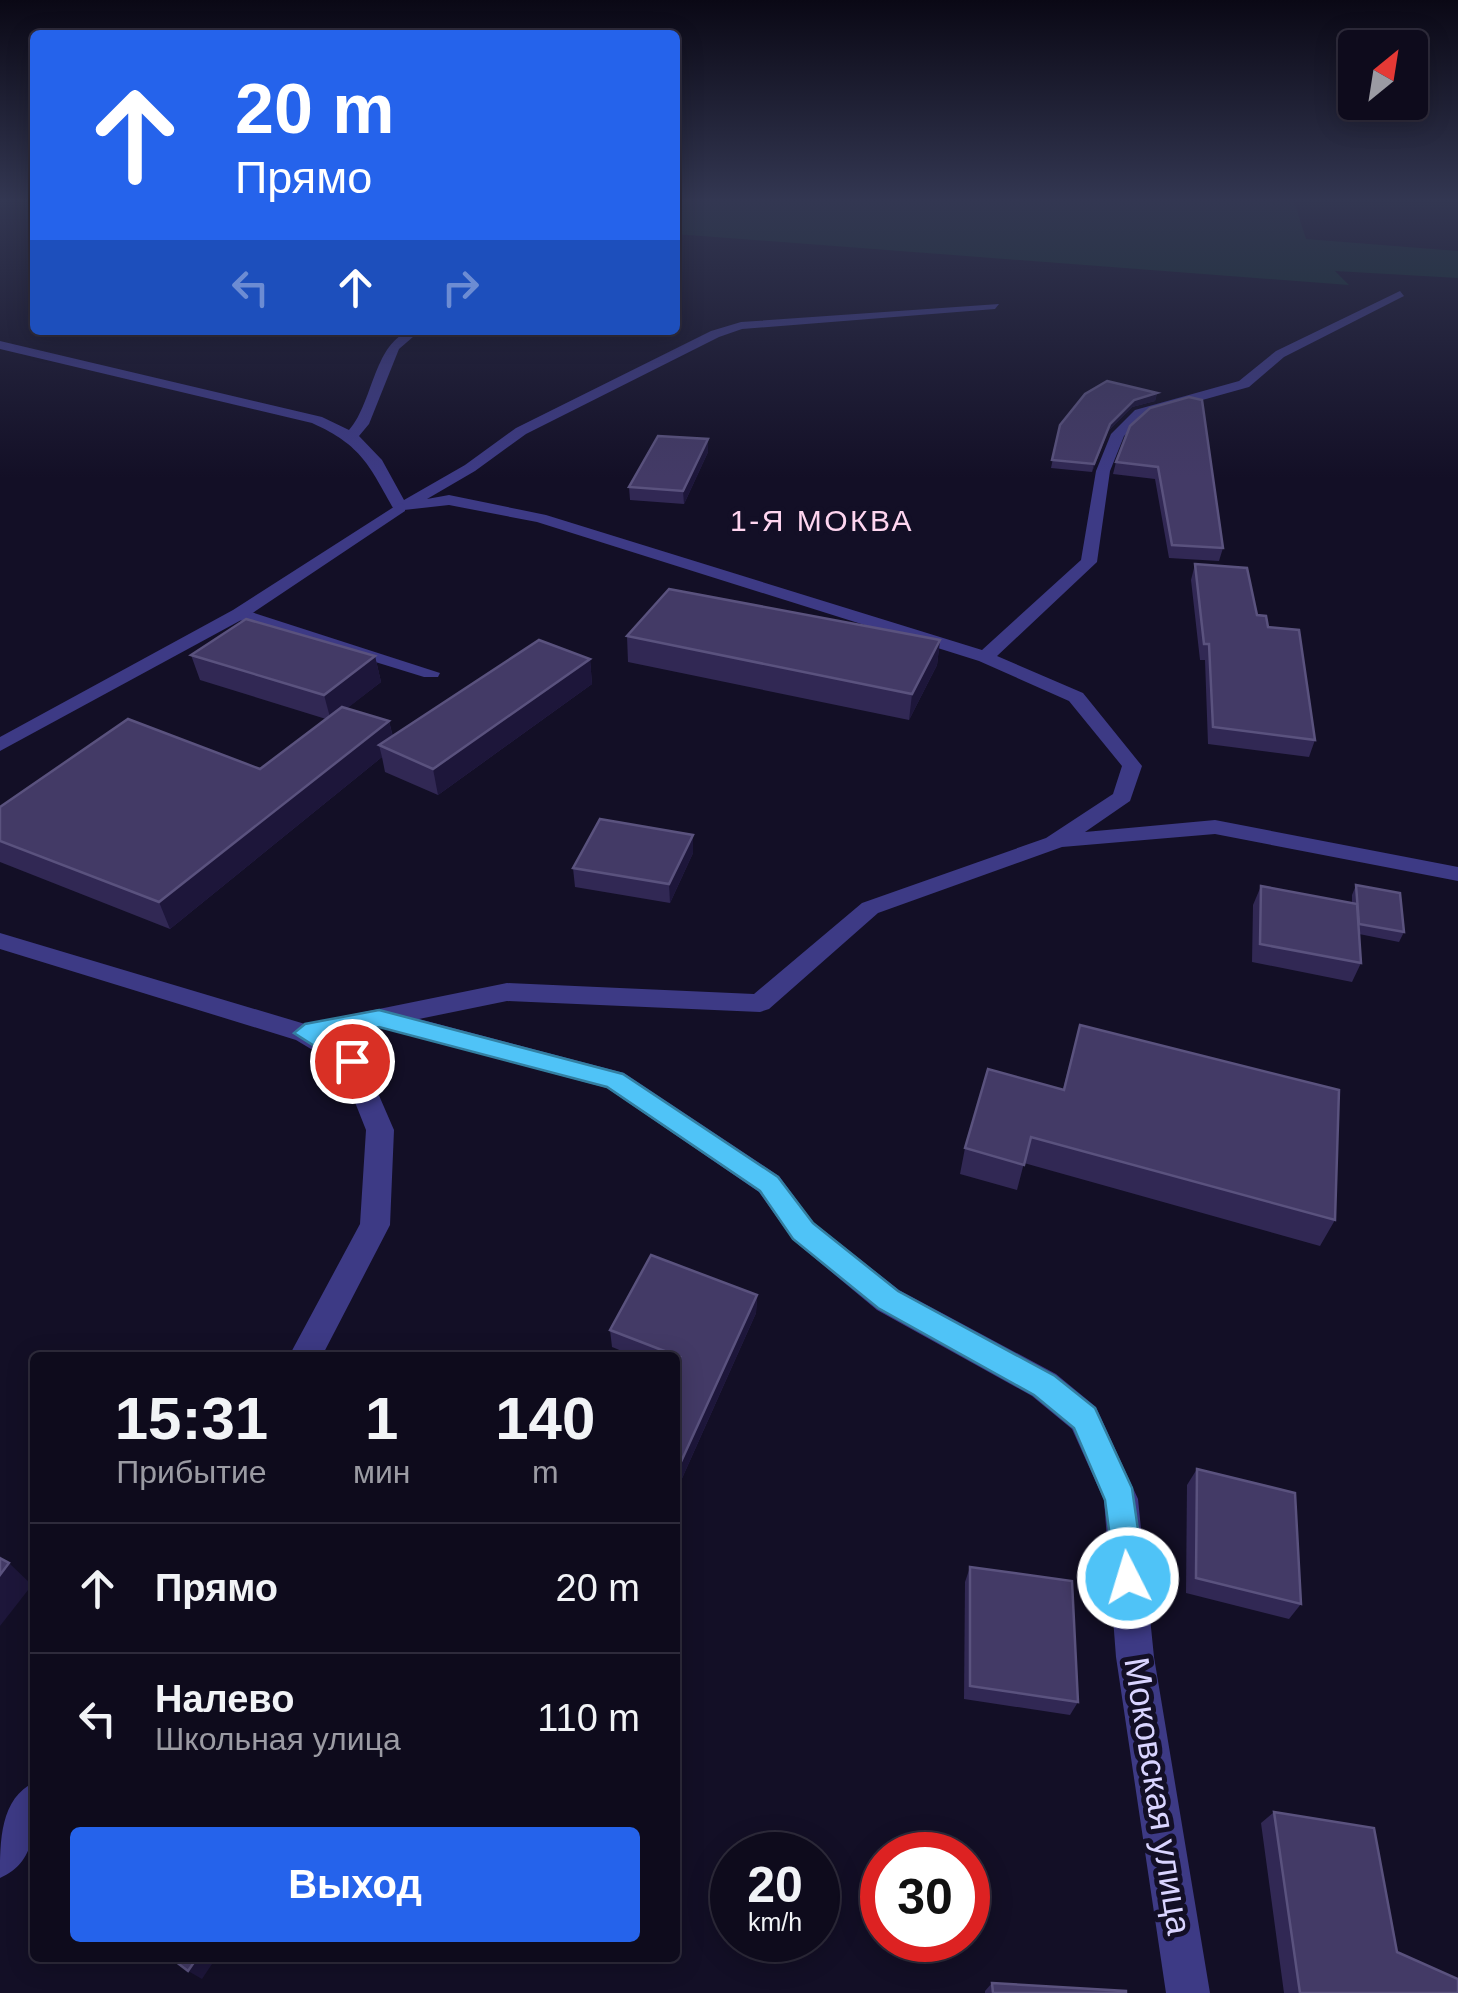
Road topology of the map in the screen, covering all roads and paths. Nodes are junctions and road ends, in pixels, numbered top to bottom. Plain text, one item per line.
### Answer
1 (1400, 294) dead end
2 (995, 306) dead end
3 (410, 335) edge
4 (0, 345) edge
5 (353, 434) junction
6 (400, 508) junction
7 (238, 614) junction
8 (985, 657) junction
9 (431, 673) dead end
10 (0, 745) edge
11 (1054, 843) junction
12 (1458, 874) edge
13 (0, 941) edge
14 (379, 1018) junction
15 (305, 1033) junction
16 (307, 1352) edge
17 (30, 1810) edge
18 (0, 1857) edge
19 (1188, 1993) edge

1 - 8 street
2 - 6 street
3 - 5 street
4 - 5 street
5 - 6 street
6 - 7 street
6 - 8 street
7 - 9 street
7 - 10 street
8 - 11 street
11 - 12 street
11 - 14 street
13 - 15 street
14 - 15 street
14 - 19 street, Моковская улица
15 - 16 street
17 - 18 street

